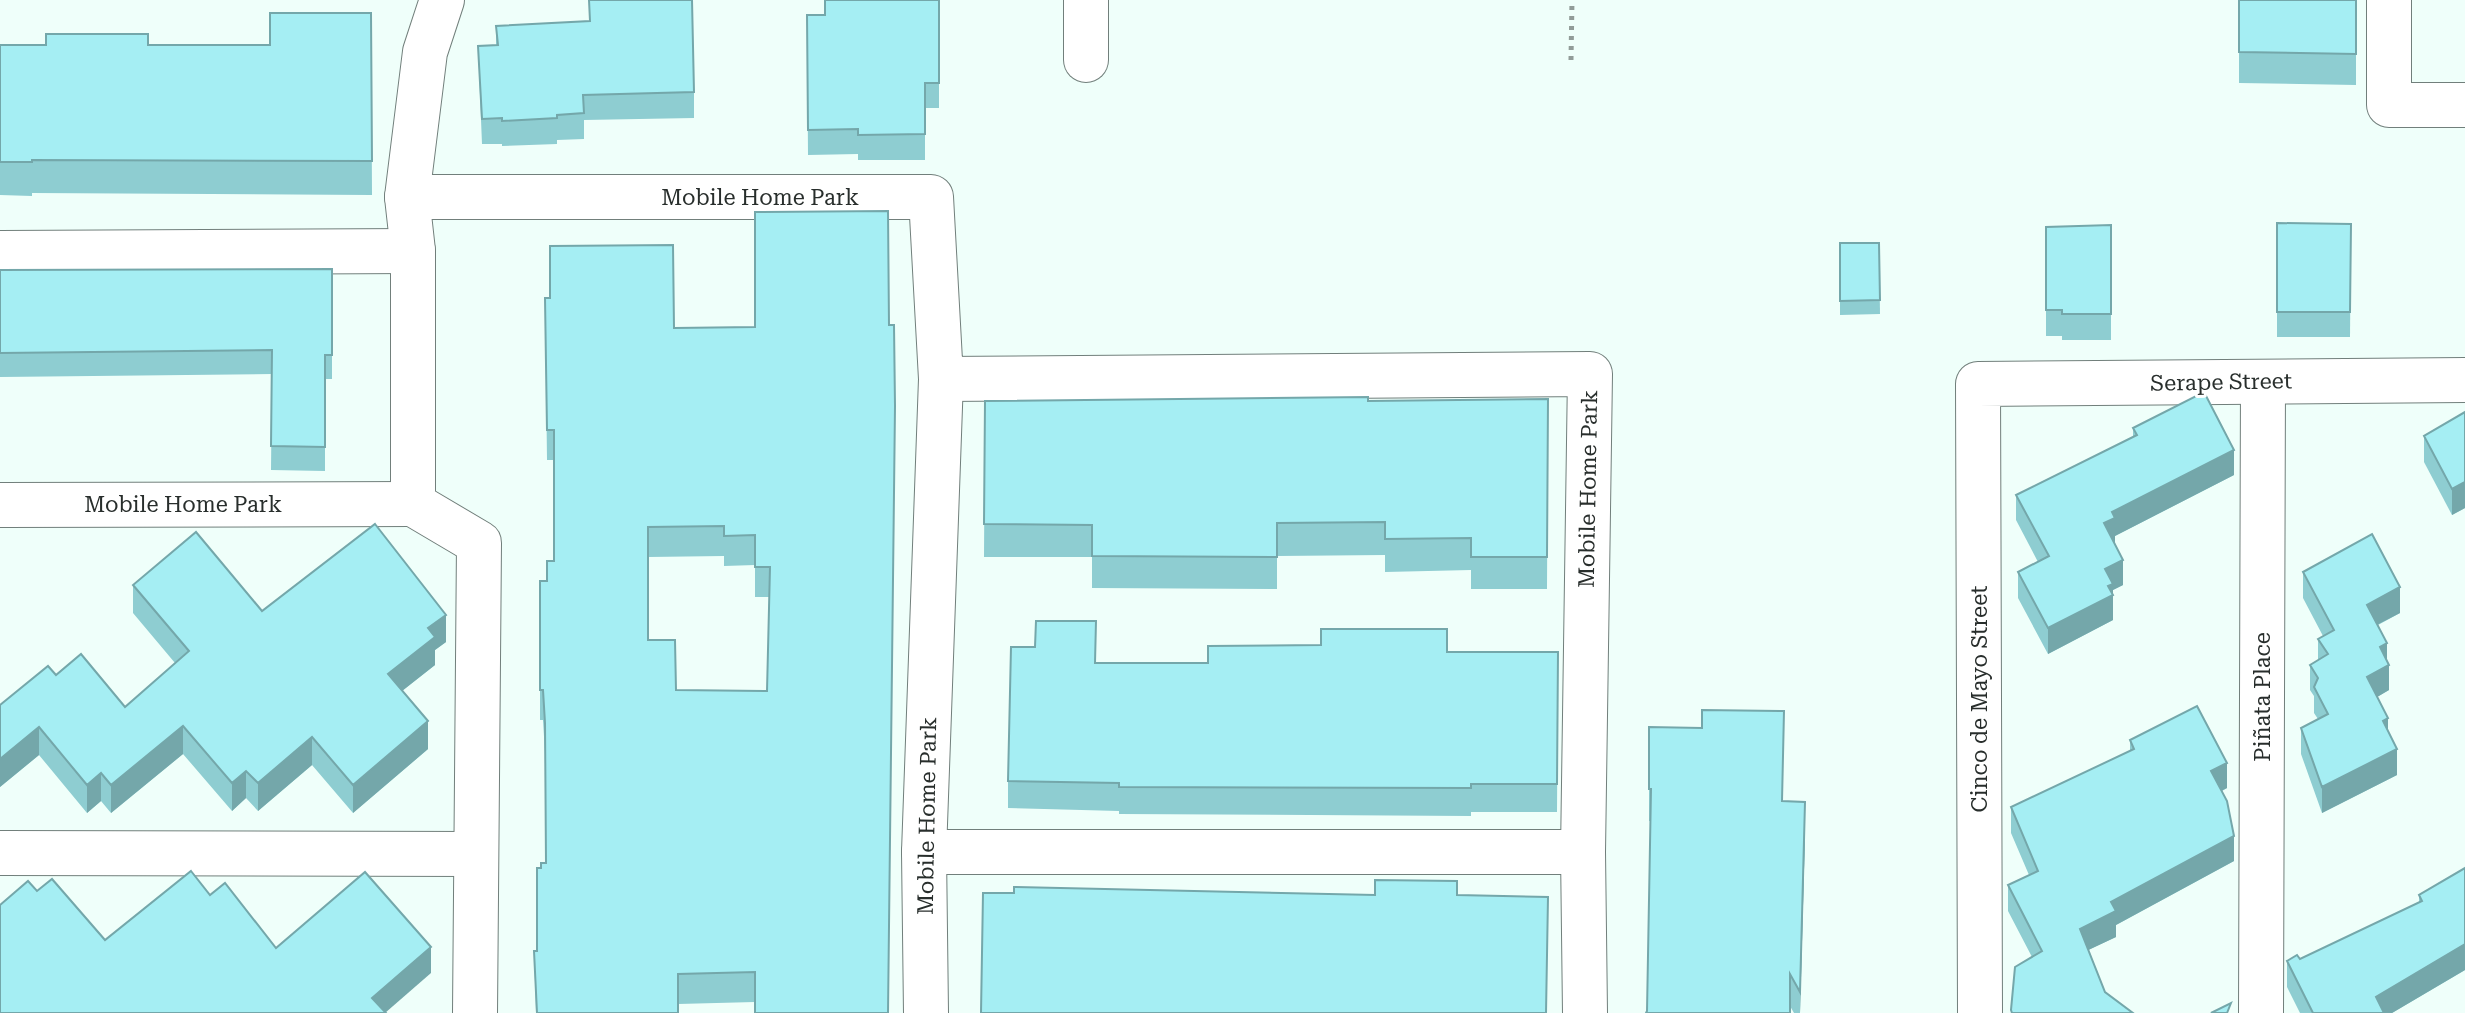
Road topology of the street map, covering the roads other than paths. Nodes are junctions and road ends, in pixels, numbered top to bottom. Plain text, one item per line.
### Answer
1 (442, 0) edge
2 (1086, 0) edge
3 (2389, 0) edge
4 (1086, 60) dead end
5 (2465, 105) edge
6 (407, 197) junction
7 (413, 251) junction
8 (0, 253) edge
9 (941, 379) junction
10 (2465, 380) edge
11 (2263, 382) junction
12 (1978, 384) joint
13 (413, 504) junction
14 (0, 505) edge
15 (924, 852) junction
16 (1583, 852) junction
17 (0, 853) edge
18 (475, 854) junction
19 (475, 1013) edge
20 (926, 1013) edge
21 (1585, 1013) edge
22 (1980, 1013) edge
23 (2261, 1013) edge

1 - 6 street
2 - 4 street
3 - 5 street
6 - 7 street
6 - 9 street, Mobile Home Park
7 - 8 street
7 - 13 street
9 - 15 street, Mobile Home Park
9 - 16 street, Mobile Home Park
10 - 11 street, Serape Street
11 - 12 street, Serape Street
11 - 23 street, Piñata Place
12 - 22 street, Cinco de Mayo Street
13 - 14 street, Mobile Home Park
13 - 18 street
15 - 16 street
15 - 20 street, Mobile Home Park
16 - 21 street, Mobile Home Park
17 - 18 street
18 - 19 street

